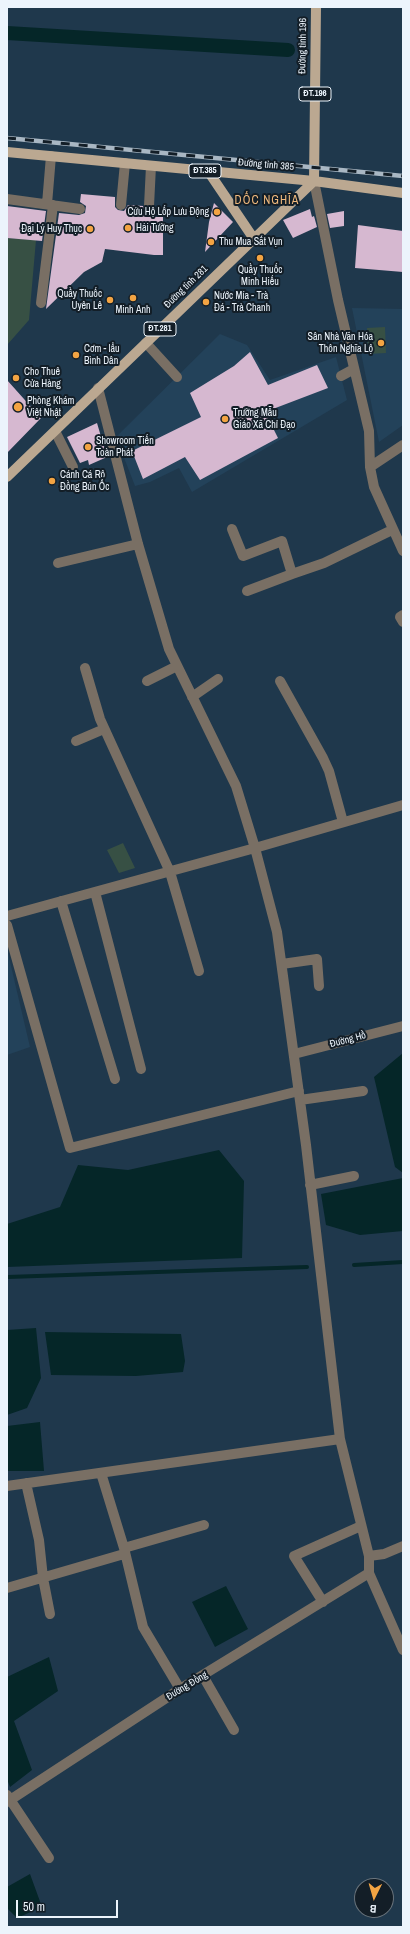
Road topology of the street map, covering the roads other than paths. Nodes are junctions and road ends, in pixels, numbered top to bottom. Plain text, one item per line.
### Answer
1 (316, 7) edge
2 (7, 152) edge
3 (51, 156) junction
4 (125, 163) junction
5 (151, 166) junction
6 (208, 171) junction
7 (314, 181) junction
8 (403, 193) edge
9 (7, 199) edge
10 (121, 204) dead end
11 (50, 205) junction
12 (149, 206) dead end
13 (80, 209) dead end
14 (254, 239) junction
15 (40, 303) dead end
16 (146, 342) junction
17 (359, 375) junction
18 (341, 376) dead end
19 (177, 377) dead end
20 (98, 388) junction
21 (55, 431) junction
22 (403, 445) edge
23 (73, 466) dead end
24 (370, 467) junction
25 (7, 477) edge
26 (232, 529) dead end
27 (392, 530) junction
28 (138, 544) junction
29 (403, 551) edge
30 (58, 563) dead end
31 (292, 574) junction
32 (247, 591) dead end
33 (403, 616) edge
34 (403, 622) edge
35 (177, 666) junction
36 (85, 668) dead end
37 (218, 679) dead end
38 (147, 681) dead end
39 (280, 681) dead end
40 (192, 697) junction
41 (104, 729) junction
42 (76, 741) dead end
43 (403, 805) edge
44 (343, 822) junction
45 (255, 848) junction
46 (170, 872) junction
47 (95, 892) junction
48 (61, 901) junction
49 (7, 916) edge
50 (7, 925) edge
51 (282, 964) junction
52 (199, 971) dead end
53 (319, 986) dead end
54 (403, 1026) edge
55 (294, 1054) junction
56 (141, 1069) dead end
57 (115, 1079) dead end
58 (363, 1091) dead end
59 (300, 1096) junction
60 (354, 1176) dead end
61 (310, 1185) junction
62 (340, 1439) junction
63 (101, 1473) junction
64 (26, 1483) junction
65 (7, 1486) edge
66 (204, 1525) dead end
67 (362, 1526) junction
68 (403, 1546) edge
69 (124, 1551) junction
70 (369, 1556) junction
71 (369, 1573) junction
72 (43, 1578) junction
73 (7, 1588) edge
74 (323, 1602) junction
75 (50, 1614) dead end
76 (403, 1650) edge
77 (203, 1676) junction
78 (180, 1689) junction
79 (234, 1730) dead end
80 (8, 1799) edge
81 (49, 1858) dead end

1 - 7 main road, Đường tỉnh 196 / ĐT.196
2 - 3 main road, Đường tỉnh 385 / ĐT.385
3 - 4 main road, Đường tỉnh 385 / ĐT.385
3 - 11 street
4 - 5 main road, Đường tỉnh 385 / ĐT.385
4 - 10 street
5 - 6 main road, Đường tỉnh 385 / ĐT.385
5 - 12 street
6 - 7 main road, Đường tỉnh 385 / ĐT.385
6 - 14 main road
7 - 8 main road, Đường tỉnh 385 / ĐT.385
7 - 14 main road, Đường tỉnh 281 / ĐT.281
7 - 17 street
9 - 11 street
11 - 13 street
11 - 15 street
14 - 16 main road, Đường tỉnh 281 / ĐT.281
16 - 19 street
16 - 20 main road, Đường tỉnh 281 / ĐT.281
17 - 18 street
17 - 24 street
20 - 21 main road, Đường tỉnh 281 / ĐT.281
20 - 28 street
21 - 23 street
21 - 25 main road, Đường tỉnh 281 / ĐT.281
22 - 24 street
24 - 27 street
26 - 31 street
27 - 29 street
27 - 31 street
28 - 30 street
28 - 35 street
31 - 32 street
33 - 34 street
35 - 38 street
35 - 40 street
36 - 41 street
37 - 40 street
39 - 44 street
40 - 45 street
41 - 42 street
41 - 46 street
43 - 44 street
44 - 45 street
45 - 46 street
45 - 51 street
46 - 47 street
46 - 52 street
47 - 48 street
47 - 56 street
48 - 49 street
48 - 57 street
50 - 59 street
51 - 53 street
51 - 55 street
54 - 55 street, Đường Hồ
55 - 59 street
58 - 59 street
59 - 61 street
60 - 61 street
61 - 62 street
62 - 63 street
62 - 67 street
63 - 64 street
63 - 69 street
64 - 65 street
64 - 72 street
66 - 69 street
67 - 70 street
67 - 74 street
68 - 70 street
69 - 72 street
69 - 78 street
70 - 71 street
71 - 74 street, Đường Đồng
71 - 76 street
72 - 73 street
72 - 75 street
74 - 77 street, Đường Đồng
77 - 78 street, Đường Đồng
77 - 79 street
78 - 80 street, Đường Đồng
80 - 81 street

